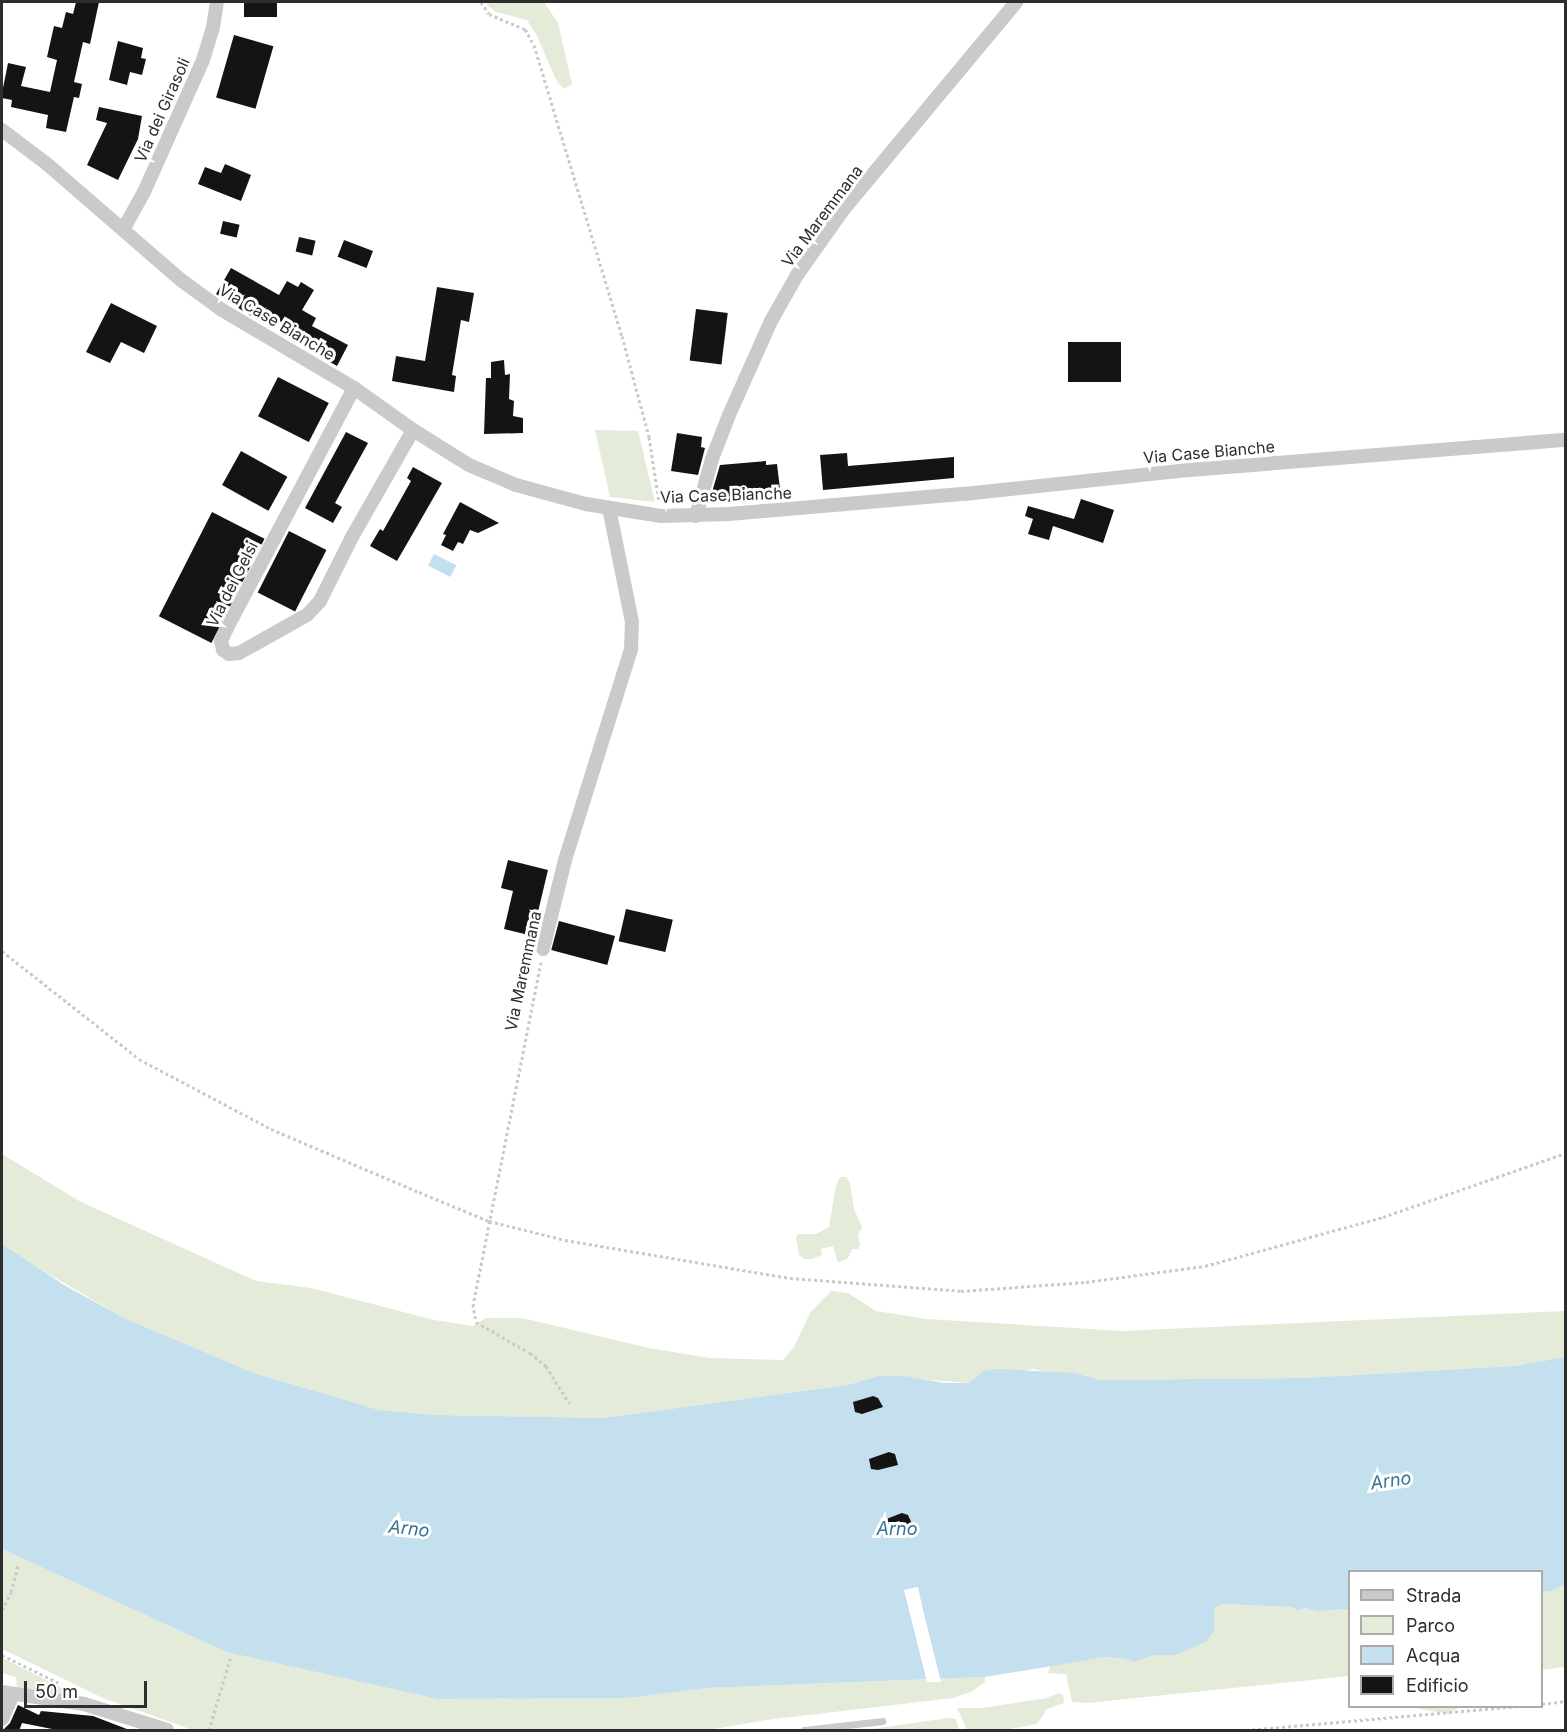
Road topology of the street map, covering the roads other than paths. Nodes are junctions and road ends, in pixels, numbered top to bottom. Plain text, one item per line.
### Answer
1 (216, 2) edge
2 (1016, 2) edge
3 (2, 130) edge
4 (124, 228) junction
5 (354, 388) junction
6 (413, 430) junction
7 (1566, 440) edge
8 (609, 508) junction
9 (696, 516) junction
10 (543, 949) road end
11 (7, 1693) edge
12 (2, 1719) edge
13 (882, 1721) dead end
14 (144, 1727) edge
15 (167, 1731) edge
16 (804, 1731) edge

1 - 4 street, Via dei Girasoli
2 - 9 street, Via Maremmana
3 - 4 street, Via Case Bianche
4 - 5 street, Via Case Bianche
5 - 6 street, Via Case Bianche
5 - 6 street, Via dei Gelsi
6 - 8 street, Via Case Bianche
7 - 9 street, Via Case Bianche
8 - 9 street, Via Case Bianche
8 - 10 street, Via Maremmana
11 - 12 street
11 - 14 street
13 - 16 lane
14 - 15 street

